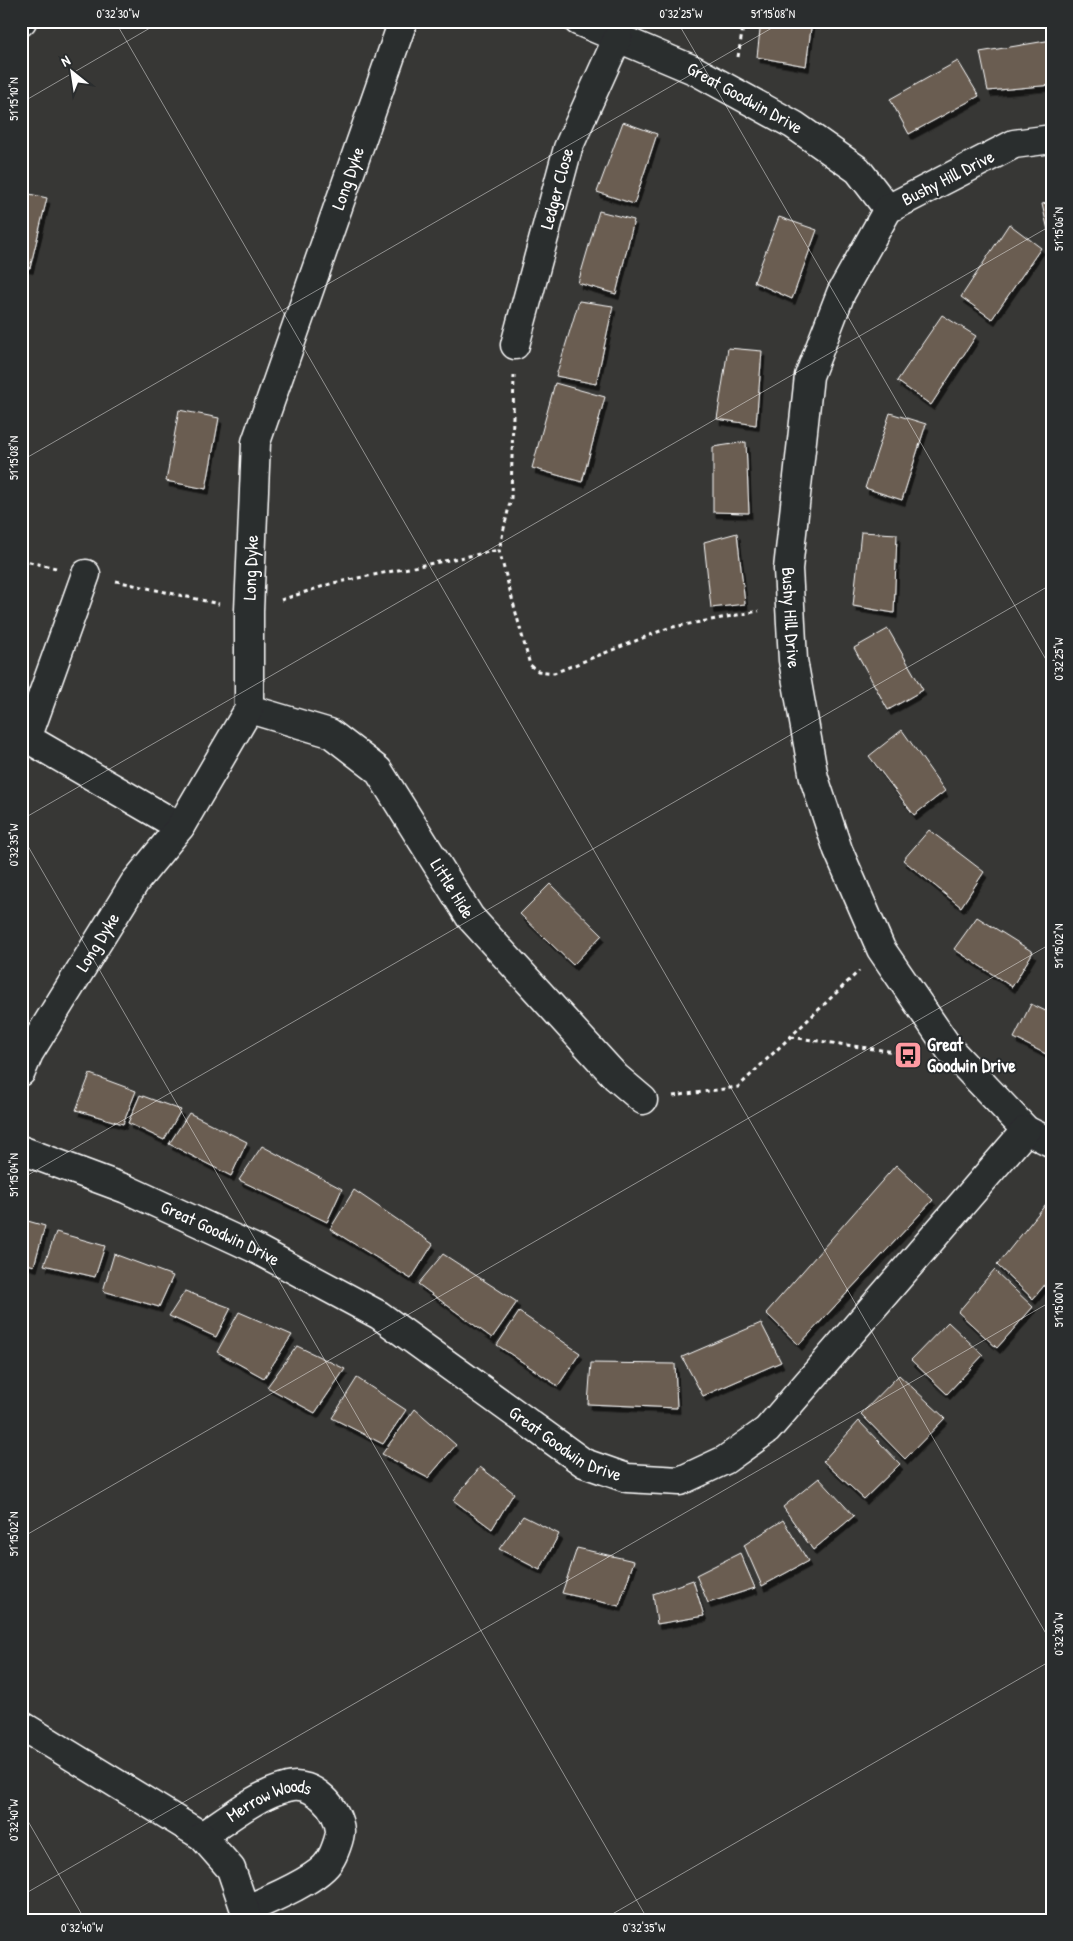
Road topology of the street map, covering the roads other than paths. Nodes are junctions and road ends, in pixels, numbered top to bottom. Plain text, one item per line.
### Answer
1 (403, 21) edge
2 (578, 21) edge
3 (618, 37) junction
4 (1052, 139) edge
5 (888, 209) junction
6 (515, 345) road end
7 (86, 574) road end
8 (249, 709) junction
9 (180, 827) junction
10 (21, 1072) edge
11 (643, 1100) road end
12 (1026, 1130) junction
13 (1052, 1143) edge
14 (21, 1150) edge
15 (21, 1725) edge
16 (202, 1836) junction
17 (246, 1915) edge

1 - 8 street, Long Dyke
2 - 3 street, Great Goodwin Drive
3 - 5 street, Great Goodwin Drive
3 - 6 street, Ledger Close
4 - 5 street, Bushy Hill Drive
5 - 12 street, Bushy Hill Drive
7 - 9 street
8 - 9 street, Long Dyke
8 - 11 street, Little Hide
9 - 10 street, Long Dyke
12 - 13 street, Bushy Hill Drive
12 - 14 street, Great Goodwin Drive
15 - 16 street, Merrow Woods
16 - 17 street, Merrow Woods
16 - 17 street, Merrow Woods

